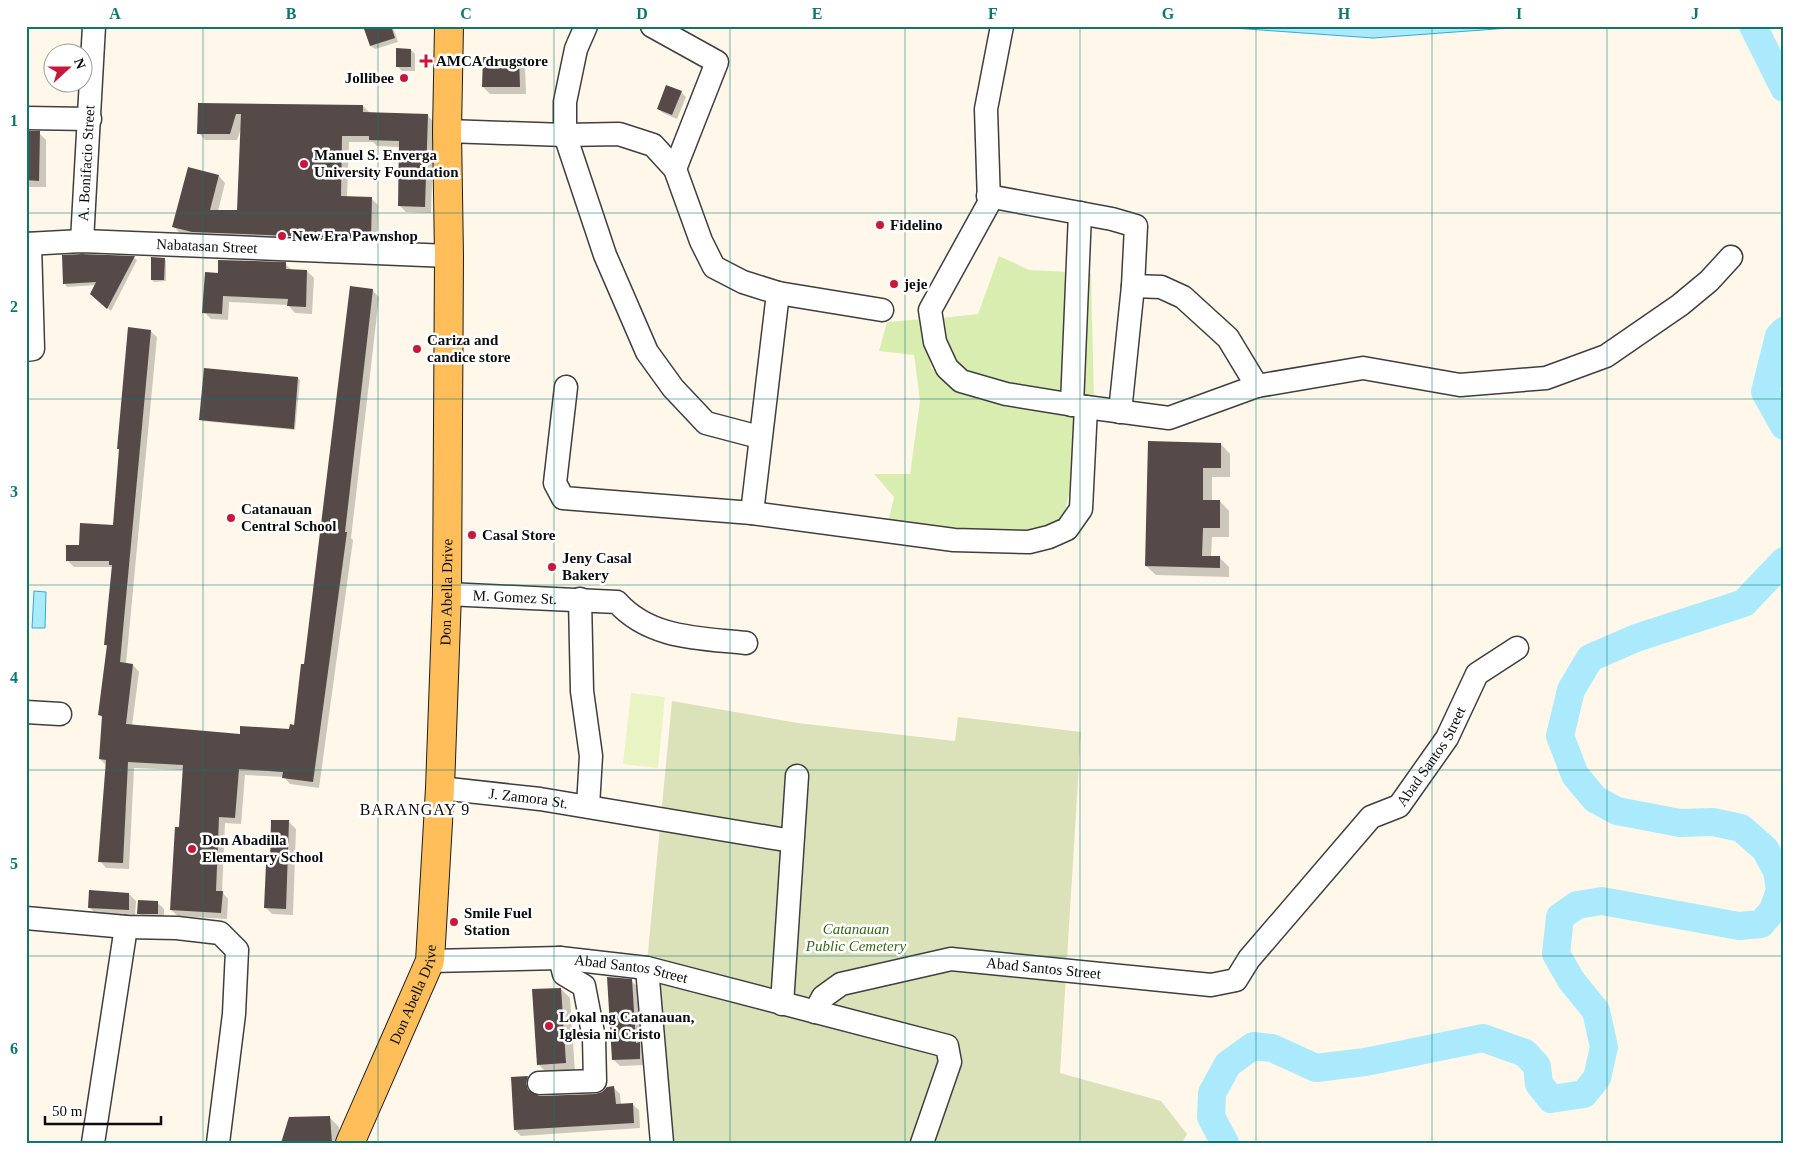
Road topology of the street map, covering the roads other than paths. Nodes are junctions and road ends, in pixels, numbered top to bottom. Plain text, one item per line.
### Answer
1 (94, 26) edge
2 (586, 26) edge
3 (652, 26) edge
4 (1002, 26) edge
5 (446, 30) edge
6 (26, 118) edge
7 (90, 120) junction
8 (447, 131) junction
9 (565, 135) junction
10 (676, 168) junction
11 (988, 196) junction
12 (1080, 212) junction
13 (82, 241) junction
14 (28, 244) edge
15 (449, 256) junction
16 (1731, 257) dead end
17 (1133, 286) junction
18 (778, 293) junction
19 (882, 310) dead end
20 (26, 350) edge
21 (1256, 386) junction
22 (566, 387) dead end
23 (1079, 406) junction
24 (1120, 412) junction
25 (759, 437) junction
26 (752, 513) junction
27 (447, 594) junction
28 (580, 599) junction
29 (746, 643) dead end
30 (1517, 648) dead end
31 (26, 712) edge
32 (60, 714) dead end
33 (797, 776) dead end
34 (440, 788) junction
35 (588, 806) junction
36 (792, 841) junction
37 (26, 918) edge
38 (126, 927) junction
39 (560, 958) junction
40 (430, 961) junction
41 (647, 968) junction
42 (782, 1004) junction
43 (815, 1012) junction
44 (539, 1083) dead end
45 (93, 1143) edge
46 (218, 1143) edge
47 (350, 1143) edge
48 (662, 1143) edge
49 (922, 1143) edge

1 - 7 street, A. Bonifacio Street
2 - 9 street
3 - 10 street
4 - 11 street
5 - 8 main road, Don Abella Drive
6 - 7 street
7 - 13 street, A. Bonifacio Street
8 - 9 street
8 - 15 main road, Don Abella Drive
9 - 10 street
9 - 25 street
10 - 18 street
11 - 12 street
11 - 23 street
12 - 17 street
12 - 23 street
13 - 14 street, Nabatasan Street
13 - 15 street, Nabatasan Street
14 - 20 street
15 - 27 main road, Don Abella Drive
16 - 21 street
17 - 21 street
17 - 24 street
18 - 19 street
18 - 25 street
21 - 24 street
22 - 26 street
23 - 24 street
23 - 26 street
25 - 26 street
27 - 28 street, M. Gomez St.
27 - 34 main road, Don Abella Drive
28 - 29 street, M. Gomez St.
28 - 35 street
30 - 43 street, Abad Santos Street
31 - 32 street
33 - 36 street
34 - 35 street, J. Zamora St.
34 - 40 main road, Don Abella Drive
35 - 36 street, J. Zamora St.
36 - 42 street
37 - 38 street
38 - 45 street
38 - 46 street
39 - 40 street, Abad Santos Street
39 - 41 street, Abad Santos Street
39 - 44 street
40 - 47 main road, Don Abella Drive
41 - 42 street, Abad Santos Street
41 - 48 street
42 - 43 street, Abad Santos Street
43 - 49 street

